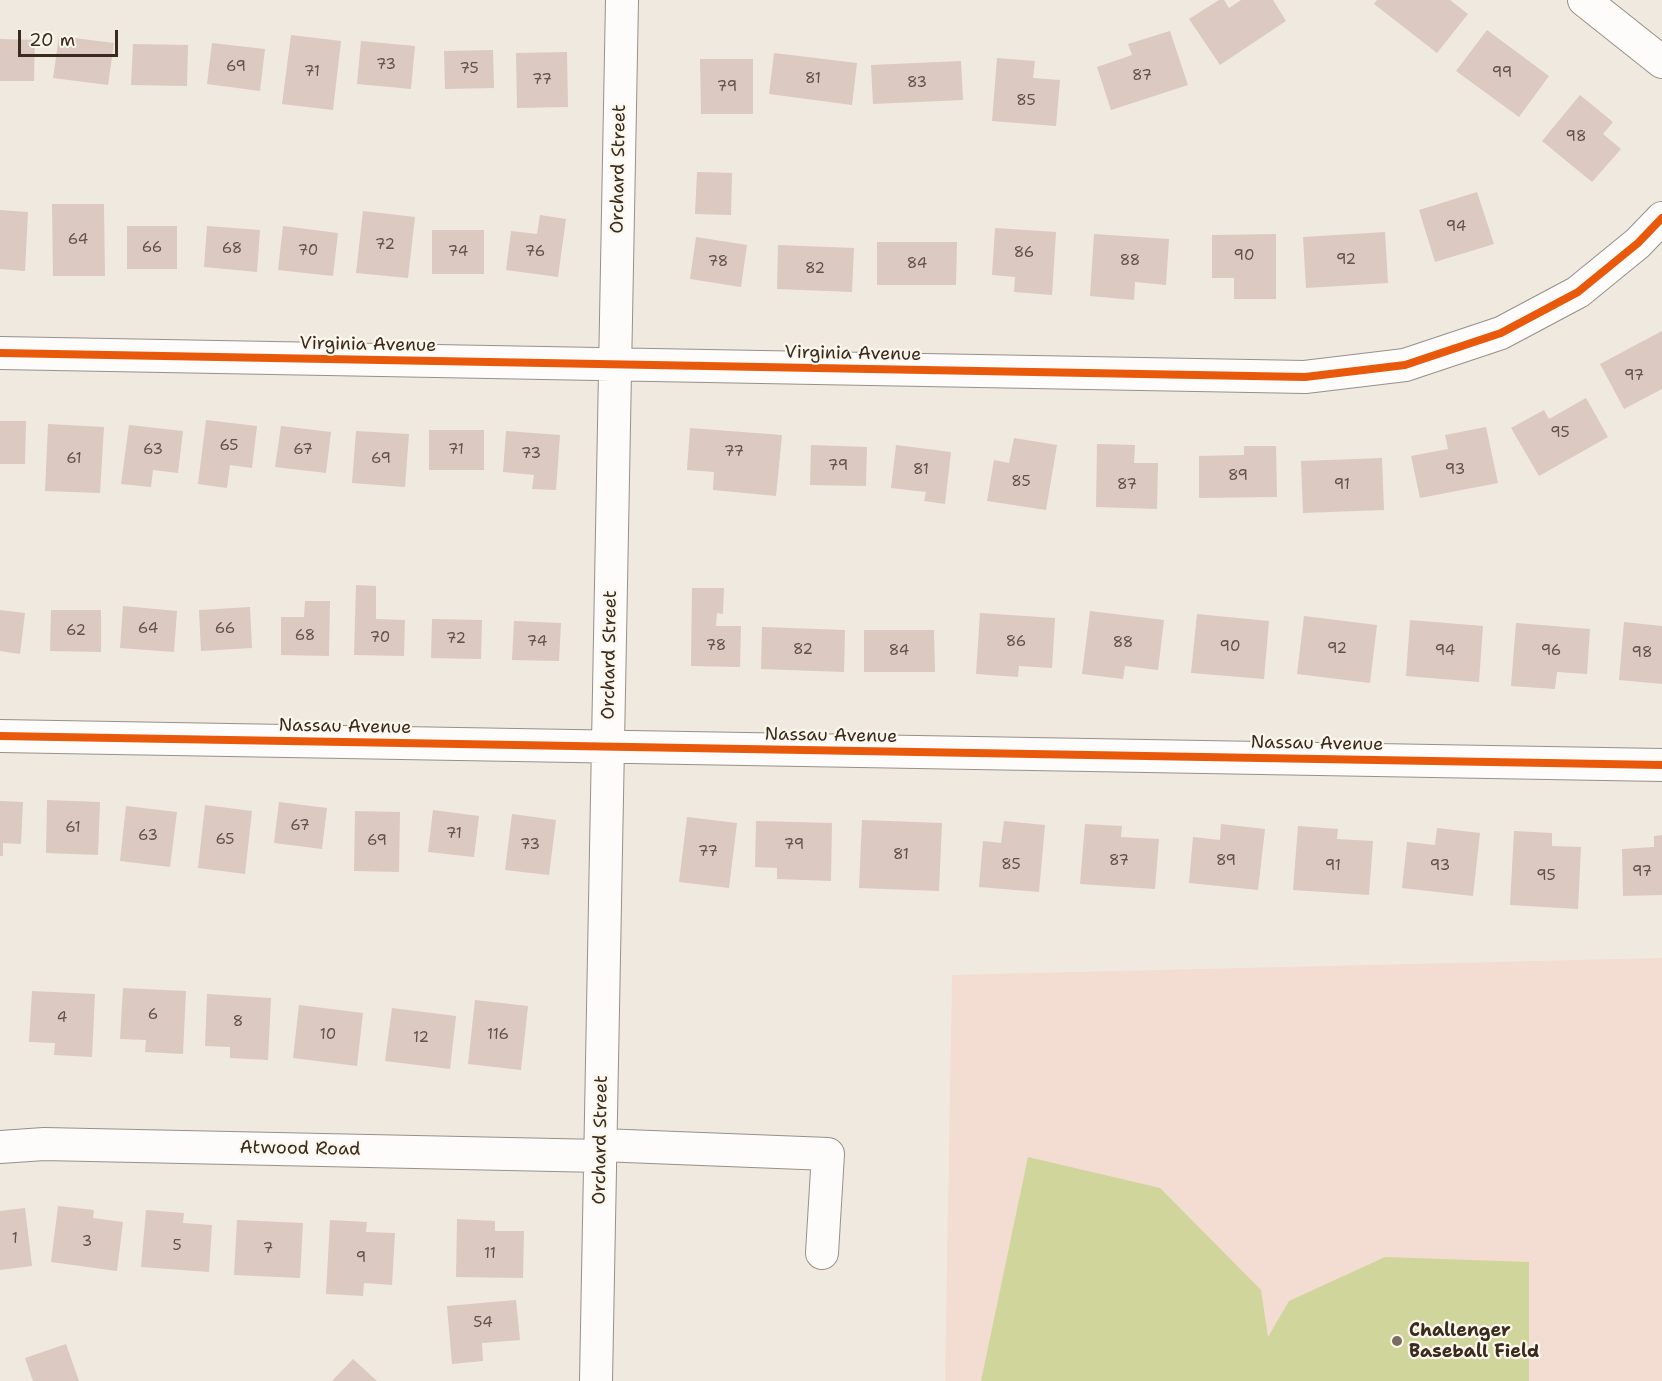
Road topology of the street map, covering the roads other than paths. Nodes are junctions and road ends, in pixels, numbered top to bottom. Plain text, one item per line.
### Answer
1 (622, 0) edge
2 (1584, 0) edge
3 (1662, 62) edge
4 (1662, 218) edge
5 (0, 353) edge
6 (615, 364) junction
7 (0, 736) edge
8 (609, 747) junction
9 (1662, 765) edge
10 (0, 1147) edge
11 (601, 1150) junction
12 (822, 1253) dead end
13 (596, 1381) edge

1 - 6 street, Orchard Street
2 - 3 street
4 - 6 street, Virginia Avenue
5 - 6 street, Virginia Avenue
6 - 8 street, Orchard Street
7 - 8 street, Nassau Avenue
8 - 9 street, Nassau Avenue
8 - 11 street, Orchard Street
10 - 11 street, Atwood Road
11 - 12 street, Atwood Road
11 - 13 street, Orchard Street

